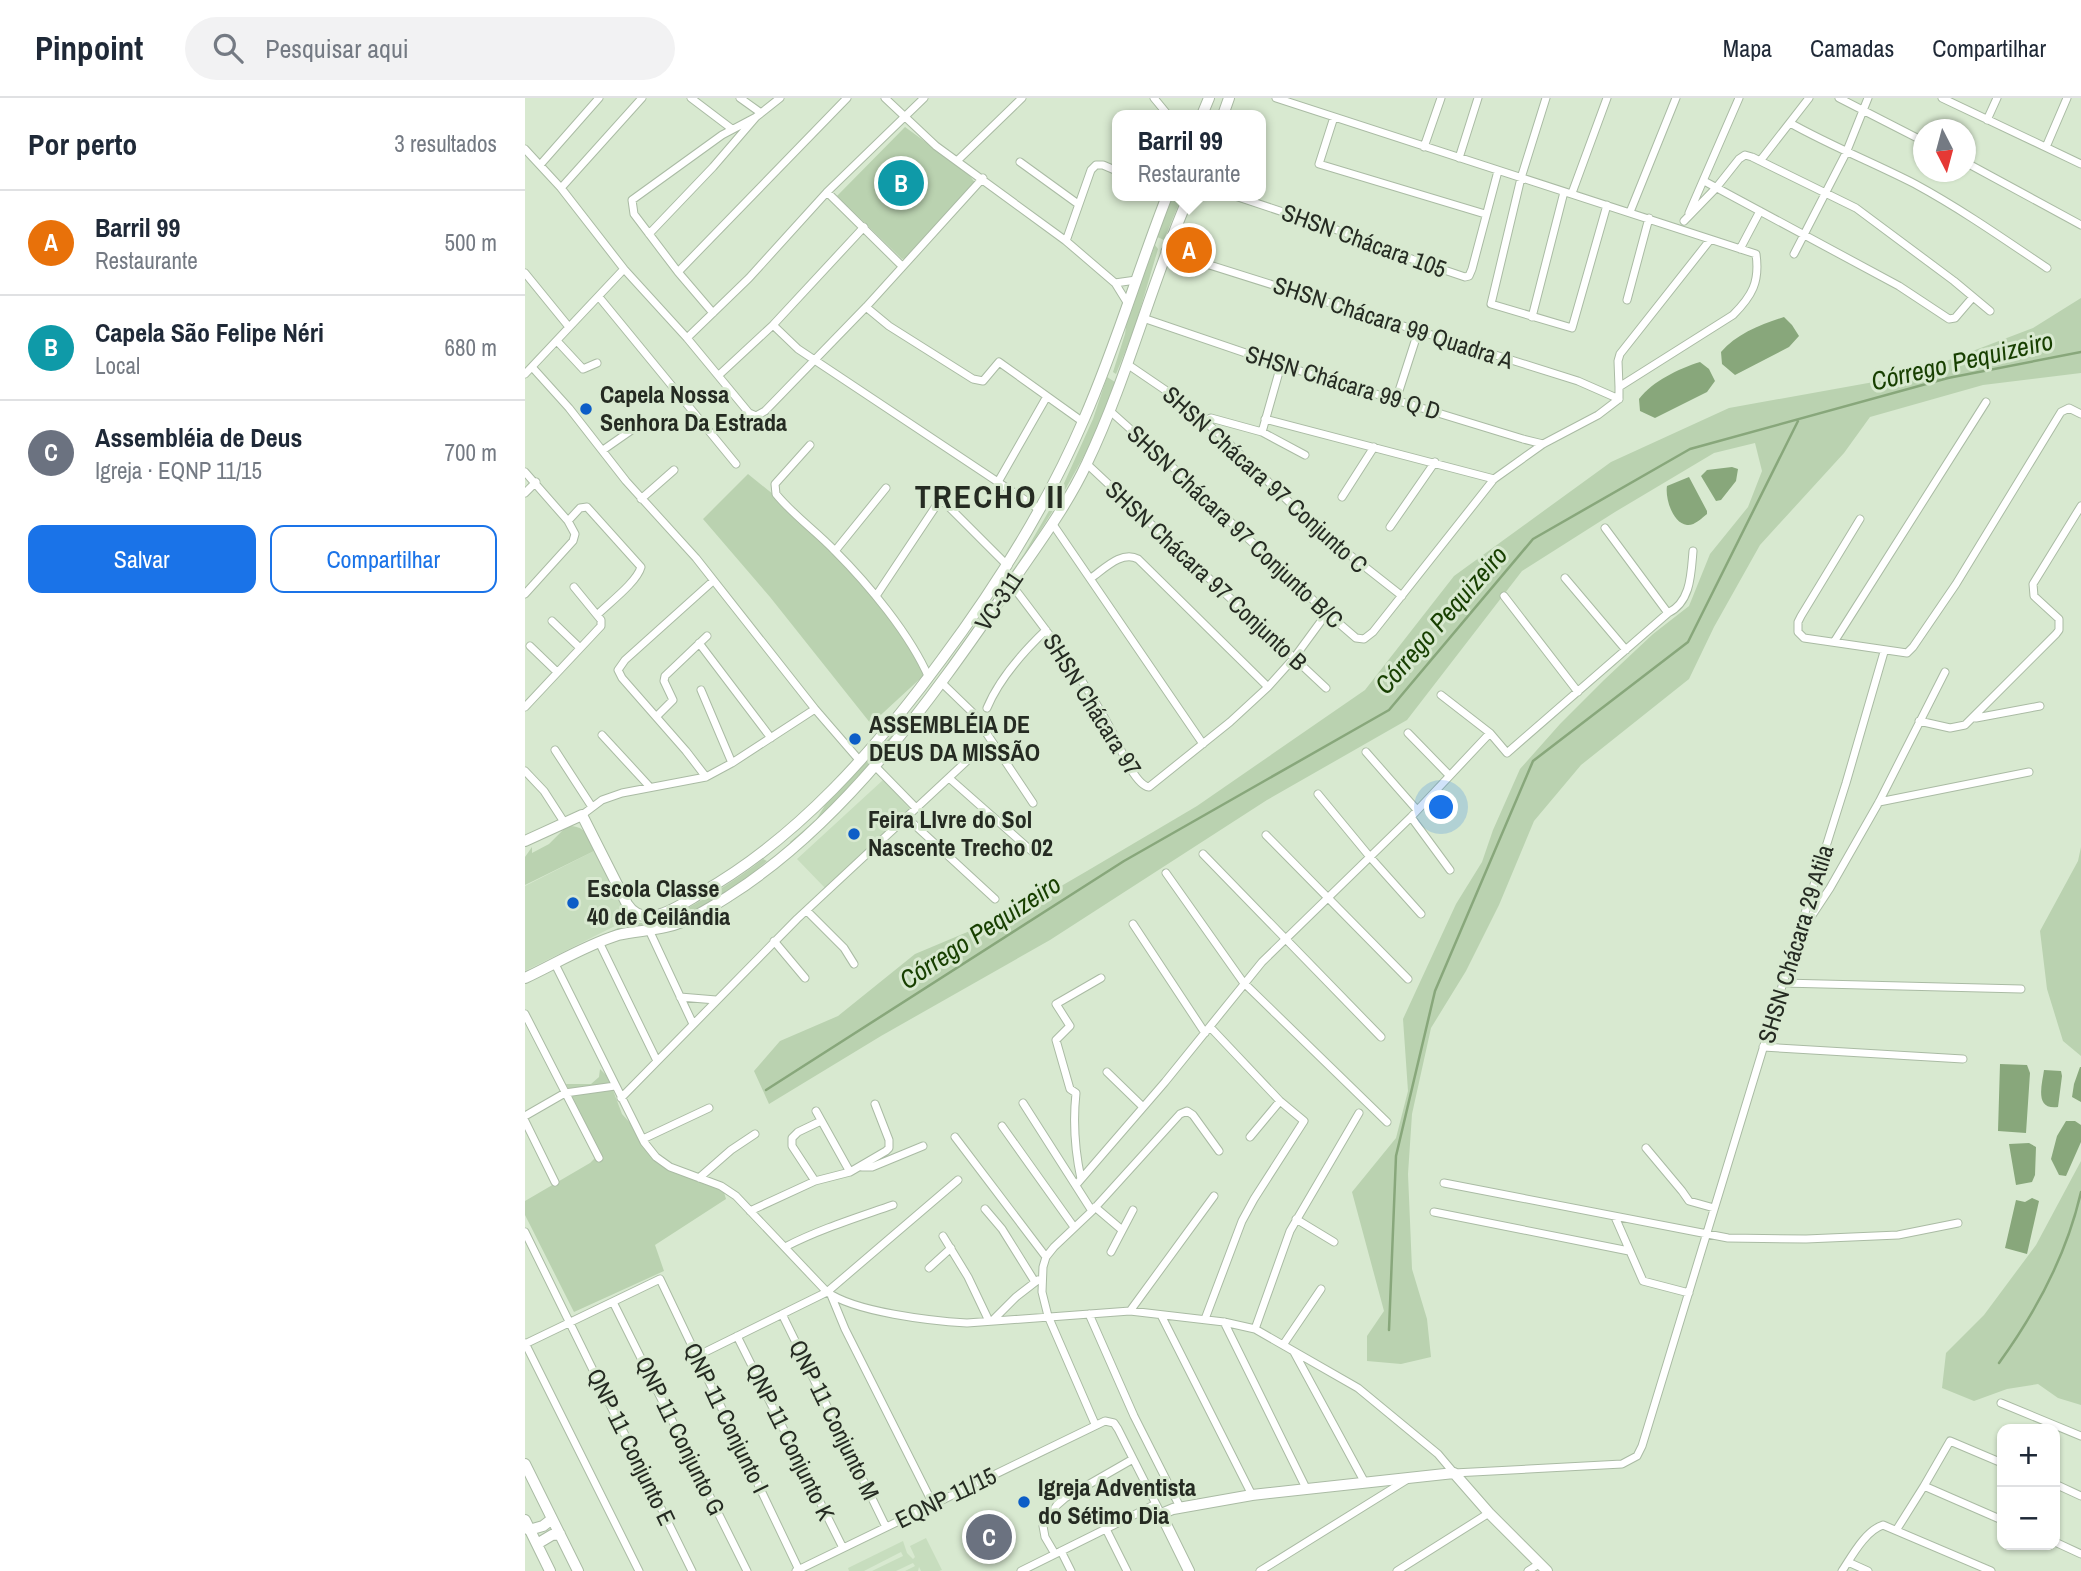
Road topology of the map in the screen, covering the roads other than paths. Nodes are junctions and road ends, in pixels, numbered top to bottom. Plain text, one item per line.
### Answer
1 (599, 98) edge
2 (642, 98) edge
3 (691, 98) edge
4 (740, 98) edge
5 (780, 98) edge
6 (847, 98) edge
7 (885, 98) edge
8 (923, 98) edge
9 (1022, 98) edge
10 (1276, 98) edge
11 (1441, 98) edge
12 (1478, 98) edge
13 (1546, 98) edge
14 (1607, 98) edge
15 (1676, 98) edge
16 (1739, 98) edge
17 (1809, 98) edge
18 (1839, 98) edge
19 (1868, 98) edge
20 (1942, 98) edge
21 (1997, 98) edge
22 (2067, 98) edge
23 (1862, 111) junction
24 (758, 115) junction
25 (904, 117) junction
26 (1334, 117) junction
27 (1987, 120) junction
28 (1790, 122) junction
29 (732, 129) junction
30 (1913, 136) edge
31 (1424, 147) junction
32 (2046, 147) junction
33 (525, 149) edge
34 (1846, 153) junction
35 (1459, 158) junction
36 (958, 160) junction
37 (1760, 161) junction
38 (1020, 162) dead end
39 (2081, 164) edge
40 (540, 165) junction
41 (1976, 168) edge
42 (1112, 169) edge
43 (1498, 171) junction
44 (983, 178) junction
45 (1521, 178) junction
46 (1704, 181) junction
47 (561, 188) junction
48 (1716, 188) junction
49 (827, 192) junction
50 (1568, 192) junction
51 (1827, 193) junction
52 (1163, 201) edge
53 (1187, 201) edge
54 (1250, 201) edge
55 (1078, 204) junction
56 (1607, 205) junction
57 (1761, 211) junction
58 (1630, 212) junction
59 (1485, 214) junction
60 (1649, 218) junction
61 (1684, 221) junction
62 (2081, 225) edge
63 (864, 227) junction
64 (1680, 229) junction
65 (649, 233) junction
66 (1803, 233) junction
67 (1710, 240) junction
68 (1066, 241) junction
69 (1148, 245) junction
70 (1740, 249) junction
71 (1165, 251) junction
72 (1794, 254) dead end
73 (902, 266) junction
74 (2047, 268) dead end
75 (624, 269) junction
76 (678, 272) junction
77 (525, 273) edge
78 (1136, 280) junction
79 (1115, 283) junction
80 (599, 297) junction
81 (1973, 297) junction
82 (1627, 300) dead end
83 (866, 307) junction
84 (1127, 308) junction
85 (1990, 311) dead end
86 (713, 313) junction
87 (1532, 317) junction
88 (1143, 318) junction
89 (773, 325) junction
90 (569, 327) junction
91 (1419, 332) junction
92 (687, 338) junction
93 (557, 341) junction
94 (815, 358) junction
95 (597, 363) dead end
96 (1108, 363) junction
97 (1281, 365) junction
98 (532, 367) junction
99 (1125, 369) junction
100 (525, 374) edge
101 (719, 375) junction
102 (1619, 387) junction
103 (1046, 398) junction
104 (1619, 399) junction
105 (1396, 400) junction
106 (1986, 401) dead end
107 (1109, 410) junction
108 (2079, 413) edge
109 (1265, 419) junction
110 (1204, 421) junction
111 (1083, 422) junction
112 (636, 427) dead end
113 (1262, 432) junction
114 (1543, 444) junction
115 (810, 445) dead end
116 (1374, 447) junction
117 (603, 450) junction
118 (1305, 455) dead end
119 (1435, 462) junction
120 (736, 464) dead end
121 (1087, 464) junction
122 (674, 470) dead end
123 (525, 472) edge
124 (1495, 479) junction
125 (535, 482) junction
126 (998, 482) junction
127 (886, 488) dead end
128 (525, 493) edge
129 (1342, 497) dead end
130 (641, 499) junction
131 (2081, 506) edge
132 (1039, 510) junction
133 (1860, 519) dead end
134 (568, 521) junction
135 (1052, 523) junction
136 (1390, 527) dead end
137 (1605, 528) dead end
138 (835, 551) junction
139 (1693, 551) dead end
140 (1008, 566) junction
141 (1091, 578) junction
142 (1565, 578) dead end
143 (713, 581) junction
144 (1010, 584) junction
145 (574, 587) dead end
146 (525, 594) edge
147 (876, 596) junction
148 (1402, 596) junction
149 (1504, 596) dead end
150 (1327, 612) junction
151 (1668, 613) junction
152 (599, 617) junction
153 (552, 621) dead end
154 (1046, 630) junction
155 (707, 636) dead end
156 (1834, 642) junction
157 (699, 643) junction
158 (530, 646) dead end
159 (580, 648) junction
160 (1626, 650) junction
161 (1884, 652) junction
162 (1294, 658) junction
163 (921, 660) junction
164 (939, 664) junction
165 (1945, 671) dead end
166 (557, 673) junction
167 (929, 678) junction
168 (942, 683) junction
169 (1268, 687) junction
170 (1326, 688) dead end
171 (701, 690) dead end
172 (1578, 692) junction
173 (1441, 695) dead end
174 (526, 705) edge
175 (2040, 706) dead end
176 (986, 708) dead end
177 (815, 709) junction
178 (657, 716) junction
179 (1973, 719) junction
180 (1919, 721) junction
181 (1408, 733) dead end
182 (1490, 733) junction
183 (602, 735) dead end
184 (771, 738) junction
185 (1203, 744) junction
186 (555, 750) dead end
187 (1366, 752) dead end
188 (970, 758) dead end
189 (860, 761) junction
190 (732, 764) junction
191 (874, 765) junction
192 (525, 771) edge
193 (2029, 772) dead end
194 (1449, 775) junction
195 (706, 777) junction
196 (949, 778) junction
197 (649, 786) junction
198 (1318, 794) dead end
199 (1879, 802) junction
200 (1033, 803) dead end
201 (592, 807) junction
202 (916, 808) junction
203 (1417, 810) junction
204 (582, 815) junction
205 (906, 817) junction
206 (1411, 817) junction
207 (564, 822) junction
208 (782, 835) junction
209 (1266, 835) dead end
210 (525, 841) edge
211 (764, 849) junction
212 (791, 849) junction
213 (1035, 854) dead end
214 (1203, 854) dead end
215 (1370, 857) junction
216 (774, 863) junction
217 (1450, 870) dead end
218 (1166, 873) dead end
219 (995, 899) dead end
220 (1327, 899) junction
221 (807, 911) junction
222 (1421, 914) dead end
223 (1133, 924) dead end
224 (649, 930) junction
225 (1797, 938) junction
226 (1285, 940) junction
227 (774, 941) junction
228 (599, 942) junction
229 (555, 964) junction
230 (855, 964) dead end
231 (525, 978) edge
232 (805, 978) dead end
233 (1101, 978) dead end
234 (1408, 979) dead end
235 (1243, 982) junction
236 (1783, 983) junction
237 (2021, 989) dead end
238 (680, 997) junction
239 (716, 1000) junction
240 (525, 1014) edge
241 (693, 1024) junction
242 (1207, 1030) junction
243 (1381, 1037) dead end
244 (1763, 1047) junction
245 (1962, 1059) dead end
246 (657, 1061) junction
247 (1107, 1072) dead end
248 (615, 1086) junction
249 (565, 1093) junction
250 (621, 1098) junction
251 (1280, 1101) junction
252 (1023, 1103) dead end
253 (875, 1104) dead end
254 (1143, 1107) junction
255 (709, 1108) dead end
256 (816, 1111) dead end
257 (1359, 1113) dead end
258 (525, 1119) edge
259 (821, 1121) junction
260 (1387, 1122) dead end
261 (1002, 1126) dead end
262 (755, 1134) dead end
263 (955, 1137) dead end
264 (1251, 1138) dead end
265 (643, 1139) junction
266 (923, 1146) dead end
267 (1646, 1148) dead end
268 (1219, 1151) dead end
269 (599, 1158) dead end
270 (861, 1167) junction
271 (850, 1172) junction
272 (699, 1178) junction
273 (958, 1180) dead end
274 (814, 1181) junction
275 (555, 1182) dead end
276 (1079, 1182) junction
277 (1444, 1183) dead end
278 (1214, 1196) dead end
279 (893, 1205) dead end
280 (1714, 1208) junction
281 (985, 1209) dead end
282 (1093, 1209) junction
283 (1133, 1210) dead end
284 (750, 1211) junction
285 (1434, 1212) dead end
286 (1615, 1217) junction
287 (1296, 1219) junction
288 (1958, 1223) dead end
289 (1074, 1227) junction
290 (1122, 1230) junction
291 (525, 1232) edge
292 (1706, 1235) junction
293 (943, 1236) dead end
294 (1334, 1242) dead end
295 (785, 1247) junction
296 (951, 1248) junction
297 (1629, 1251) junction
298 (1111, 1252) dead end
299 (1046, 1257) junction
300 (929, 1268) dead end
301 (1038, 1280) junction
302 (1321, 1289) dead end
303 (1689, 1293) junction
304 (829, 1294) junction
305 (613, 1302) junction
306 (1130, 1311) junction
307 (782, 1314) junction
308 (1089, 1314) junction
309 (1161, 1315) junction
310 (1048, 1316) junction
311 (1205, 1319) junction
312 (990, 1321) junction
313 (1224, 1322) junction
314 (570, 1323) junction
315 (1255, 1329) junction
316 (737, 1336) junction
317 (525, 1343) edge
318 (1283, 1345) junction
319 (1294, 1352) junction
320 (697, 1356) junction
321 (2001, 1404) dead end
322 (1095, 1424) junction
323 (2081, 1436) edge
324 (1133, 1459) junction
325 (1997, 1461) edge
326 (525, 1464) edge
327 (1454, 1473) junction
328 (1414, 1475) junction
329 (1364, 1481) junction
330 (1924, 1486) junction
331 (2060, 1486) edge
332 (1306, 1488) junction
333 (1252, 1495) junction
334 (2081, 1496) edge
335 (933, 1504) junction
336 (1180, 1507) junction
337 (1159, 1509) junction
338 (1489, 1513) junction
339 (1997, 1518) edge
340 (552, 1519) junction
341 (527, 1525) edge
342 (886, 1527) junction
343 (1106, 1529) junction
344 (1896, 1529) junction
345 (560, 1534) junction
346 (537, 1544) junction
347 (2060, 1544) edge
348 (843, 1548) junction
349 (1058, 1552) junction
350 (2081, 1554) edge
351 (1848, 1562) junction
352 (1543, 1567) edge
353 (797, 1570) edge
354 (550, 1571) edge
355 (578, 1571) edge
356 (639, 1571) edge
357 (692, 1571) edge
358 (747, 1571) edge
359 (1021, 1571) edge
360 (1071, 1571) edge
361 (1127, 1571) edge
362 (1189, 1571) edge
363 (1260, 1571) edge
364 (1397, 1571) edge
365 (1528, 1571) edge
366 (1842, 1571) edge
367 (1868, 1571) edge
368 (1991, 1571) edge

1 - 40 street
2 - 47 street
3 - 29 street
4 - 24 street
5 - 24 street
6 - 76 street
7 - 25 street
8 - 25 street
9 - 36 street
10 - 26 street
11 - 31 street
12 - 35 street
13 - 45 street
14 - 50 street
15 - 58 street
16 - 46 street
17 - 28 street
18 - 23 street
19 - 23 street
20 - 27 street
21 - 27 street
22 - 32 street
23 - 30 street
23 - 34 street
24 - 29 street
24 - 65 street
25 - 36 street
25 - 49 street
26 - 31 street
26 - 59 street
27 - 32 street
28 - 34 street
28 - 37 street
29 - 65 street
31 - 35 street
32 - 39 street
33 - 40 street
34 - 51 street
34 - 74 street
35 - 43 street
36 - 44 street
37 - 48 street
37 - 51 street
38 - 55 street
40 - 47 street
41 - 62 street
42 - 55 street
43 - 45 street
43 - 59 street, SHSN Chácara 105
44 - 68 street
44 - 73 street
45 - 50 street
45 - 87 street
46 - 48 street
46 - 61 street
47 - 75 street
48 - 57 street
48 - 61 street
49 - 63 street
49 - 86 street
50 - 56 street
50 - 87 street
51 - 66 street
51 - 81 street
52 - 69 main road
53 - 71 main road
54 - 59 street, SHSN Chácara 105
55 - 68 street
56 - 58 street
56 - 87 street
57 - 66 street
57 - 70 street
58 - 60 street
60 - 64 street
60 - 82 street
61 - 64 street
63 - 73 street
63 - 89 street
64 - 67 street
65 - 76 street
66 - 72 street
66 - 81 street
67 - 70 street
67 - 102 street
68 - 79 street
69 - 71 main road
69 - 78 main road
70 - 102 street
71 - 88 main road, VC-311
71 - 91 street, SHSN Chácara 99 Quadra A
73 - 83 street
75 - 80 street
75 - 92 street
76 - 86 street
77 - 90 street
78 - 79 street
78 - 84 main road
79 - 84 street
80 - 90 street
80 - 120 street
81 - 85 street
83 - 94 street
83 - 103 street
84 - 96 main road
86 - 92 street
88 - 97 street, SHSN Chácara 99 Q D
88 - 99 main road, VC-311
89 - 94 street
89 - 101 street
90 - 93 street
91 - 104 street, SHSN Chácara 99 Quadra A
91 - 105 street
92 - 101 street
93 - 95 street
93 - 98 street
94 - 101 street
94 - 126 street
96 - 99 main road
96 - 111 main road
97 - 105 street, SHSN Chácara 99 Q D
97 - 109 street
98 - 100 street
98 - 117 street
99 - 107 main road, VC-311
99 - 110 street, SHSN Chácara 97 Conjunto C
102 - 104 street
103 - 111 street
103 - 126 street
104 - 114 street
105 - 114 street, SHSN Chácara 99 Q D
106 - 156 street
107 - 121 main road, VC-311
107 - 150 street, SHSN Chácara 97 Conjunto B/C
108 - 161 street
109 - 113 street
109 - 116 street
110 - 113 street
110 - 148 street, SHSN Chácara 97 Conjunto C
111 - 132 main road
112 - 117 street
113 - 118 street
114 - 124 street
115 - 138 street
116 - 119 street
116 - 129 street
117 - 130 street
119 - 124 street
119 - 136 street
121 - 135 main road, VC-311
121 - 162 street, SHSN Chácara 97 Conjunto B
122 - 130 street
123 - 125 street
124 - 148 street
125 - 128 street
125 - 134 street
126 - 132 street
127 - 138 street
130 - 143 street
131 - 179 street
132 - 140 main road
133 - 156 street
134 - 146 street
134 - 152 street
135 - 141 street
135 - 144 main road, VC-311
137 - 151 street
138 - 147 street
139 - 151 street
140 - 147 street
140 - 164 main road
141 - 169 street
141 - 185 street
142 - 160 street
143 - 177 street
143 - 178 street
144 - 154 street, SHSN Chácara 97
144 - 168 main road, VC-311
145 - 152 street
147 - 163 street
148 - 150 street, SHSN Chácara 97 Conjunto B/C
149 - 172 street
150 - 162 street, SHSN Chácara 97
151 - 160 street
152 - 159 street
153 - 159 street
154 - 176 street
154 - 185 street, SHSN Chácara 97
155 - 157 street
156 - 161 street
157 - 178 street
157 - 184 street
158 - 166 street
159 - 166 street
160 - 172 street
161 - 225 street, SHSN Chácara 29 Atila
162 - 169 street, SHSN Chácara 97
162 - 170 street, SHSN Chácara 97 Conjunto B
163 - 164 street
163 - 167 street
164 - 167 main road
165 - 180 street
166 - 174 street
167 - 189 main road
168 - 191 main road, VC-311
168 - 200 street
169 - 185 street, SHSN Chácara 97
171 - 190 street
172 - 182 street
173 - 182 street
175 - 179 street
177 - 184 street
177 - 189 street
178 - 195 street
179 - 180 street
180 - 199 street
181 - 194 street
182 - 194 street
183 - 197 street
184 - 190 street
186 - 201 street
187 - 203 street
188 - 196 street
189 - 208 main road
190 - 195 street
191 - 202 street
191 - 212 main road, VC-311
192 - 207 street
193 - 199 street
194 - 203 street
195 - 197 street
196 - 202 street
196 - 213 street
197 - 201 street
198 - 215 street
199 - 225 street
201 - 204 street
202 - 205 street
203 - 206 street
204 - 207 main road
204 - 211 main road
205 - 219 street
205 - 221 street
206 - 215 street
206 - 217 street
207 - 210 main road
208 - 211 main road
208 - 212 main road
209 - 220 street
211 - 216 main road
212 - 216 main road, VC-311
214 - 226 street
215 - 220 street
215 - 222 street
216 - 224 main road, VC-311
218 - 235 street
220 - 226 street
220 - 234 street
221 - 227 street
221 - 230 street
223 - 242 street
224 - 228 main road, VC-311
224 - 238 street
225 - 236 street, SHSN Chácara 29 Atila
226 - 235 street
226 - 243 street
227 - 232 street
227 - 239 street
228 - 229 main road, VC-311
228 - 246 street
229 - 231 main road, VC-311
229 - 248 street
233 - 276 street
235 - 242 street
235 - 260 street
236 - 237 street
236 - 244 street, SHSN Chácara 29 Atila
238 - 239 street
238 - 241 street
239 - 241 street
240 - 249 street
241 - 246 street
242 - 251 street
242 - 254 street
244 - 245 street
244 - 280 street, SHSN Chácara 29 Atila
246 - 250 street
247 - 254 street
248 - 249 street
248 - 250 street
249 - 258 street
249 - 269 street
250 - 265 street
251 - 264 street
251 - 311 street
252 - 276 street
253 - 270 street
254 - 276 street
255 - 265 street
256 - 259 street
257 - 287 street
258 - 275 street
259 - 271 street
259 - 274 street
261 - 289 street
262 - 272 street
263 - 299 street
265 - 272 street
266 - 270 street
267 - 280 street
268 - 282 street
270 - 271 street
271 - 274 street
272 - 284 street
273 - 304 street
274 - 284 street
276 - 282 street
277 - 286 street
278 - 306 street
279 - 295 street
280 - 292 street, SHSN Chácara 29 Atila
281 - 301 street
282 - 289 street
282 - 290 street
283 - 290 street
284 - 295 street
285 - 297 street
286 - 292 street
286 - 297 street
287 - 294 street
287 - 315 street
288 - 292 street
289 - 299 street
290 - 298 street
291 - 314 street, QNP 11 Conjunto E
292 - 303 street, SHSN Chácara 29 Atila
293 - 296 street
295 - 304 street
296 - 300 street
296 - 312 street
297 - 303 street
299 - 301 street
301 - 310 street
301 - 312 street
302 - 318 street
303 - 327 street, SHSN Chácara 29 Atila
304 - 307 street
304 - 312 street
304 - 335 street
305 - 314 street
305 - 320 street, QNP 11 Conjunto I
305 - 358 street, QNP 11 Conjunto G
306 - 308 street
306 - 309 street
307 - 316 street
307 - 342 street, QNP 11 Conjunto M
308 - 310 street
308 - 336 street
309 - 311 street
309 - 333 street
310 - 312 street
310 - 322 street
311 - 313 street
313 - 315 street
313 - 332 street
314 - 317 street
314 - 357 street, QNP 11 Conjunto E
315 - 318 street
316 - 320 street
316 - 348 street, QNP 11 Conjunto K
317 - 356 street
318 - 319 street
319 - 327 street
319 - 329 street
320 - 353 street, QNP 11 Conjunto I
321 - 323 street
322 - 324 street
322 - 335 street, EQNP 11/15
324 - 337 street
324 - 349 street
325 - 330 street
326 - 340 main road
327 - 328 main road
327 - 338 main road
328 - 329 main road
328 - 363 street
329 - 332 main road
330 - 339 street
330 - 344 street
331 - 334 street
332 - 333 main road
333 - 336 main road
335 - 342 street, EQNP 11/15
336 - 337 main road
337 - 343 street
337 - 362 main road
338 - 352 main road
338 - 364 street
340 - 341 main road
340 - 345 main road
341 - 346 main road
342 - 348 street, EQNP 11/15
343 - 349 street
343 - 361 street
344 - 351 street
344 - 368 street
345 - 346 main road
345 - 355 main road
346 - 354 main road
347 - 350 street
348 - 353 street, EQNP 11/15
349 - 359 street
349 - 360 street
351 - 366 street
351 - 367 street
352 - 365 street

